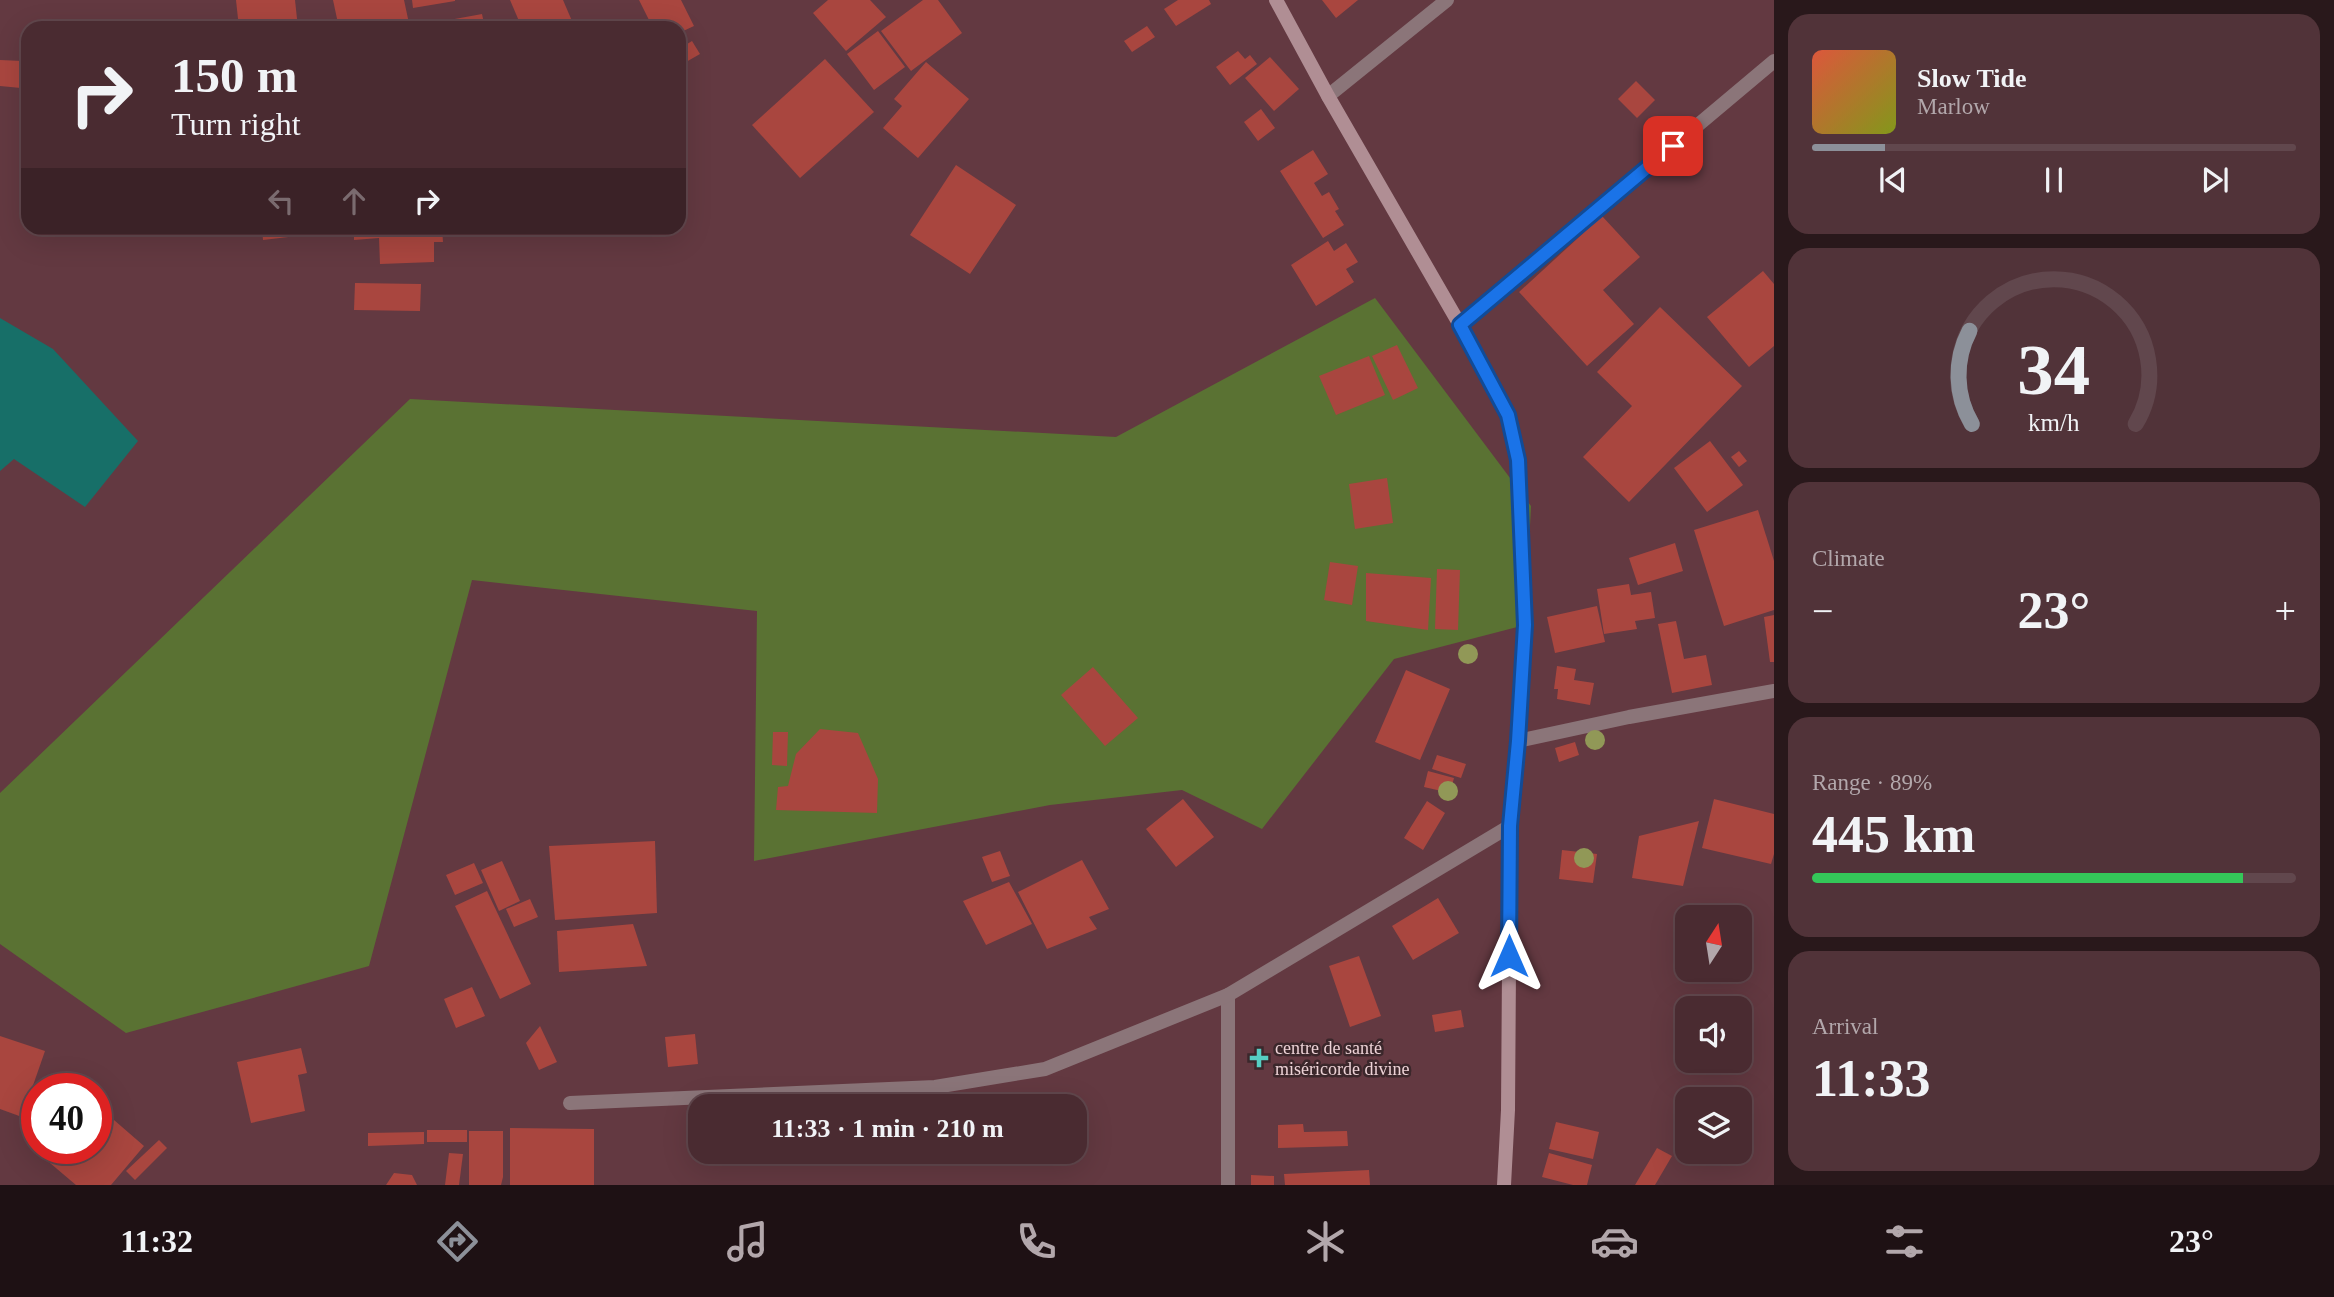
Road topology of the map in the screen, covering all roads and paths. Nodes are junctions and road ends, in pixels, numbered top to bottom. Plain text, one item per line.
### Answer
1 (1276, 0) edge
2 (1447, 0) edge
3 (1774, 61) edge
4 (1328, 96) junction
5 (1460, 325) junction
6 (1774, 691) edge
7 (1518, 741) junction
8 (1510, 826) junction
9 (1228, 995) junction
10 (570, 1103) dead end
11 (1228, 1185) edge
12 (1504, 1185) edge

1 - 4 street
2 - 4 street
3 - 5 street
4 - 5 street
5 - 7 street
6 - 7 street
7 - 8 street
8 - 9 street
8 - 12 street
9 - 10 street
9 - 11 street

